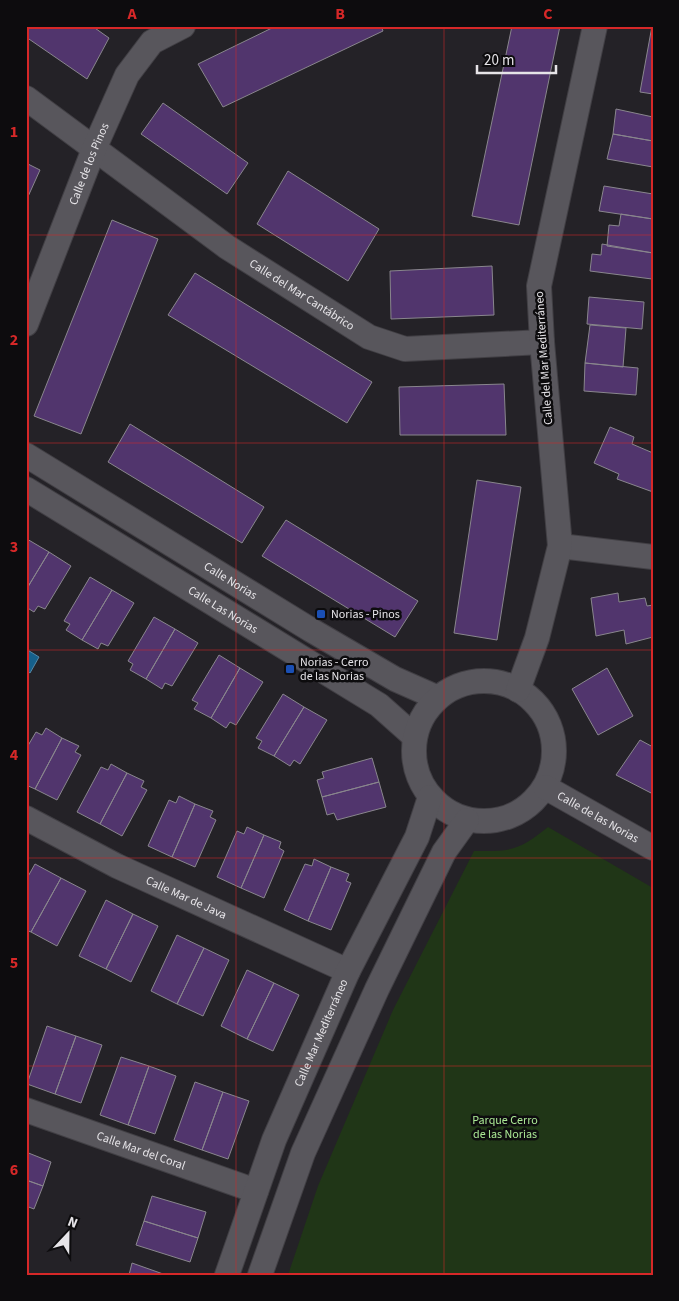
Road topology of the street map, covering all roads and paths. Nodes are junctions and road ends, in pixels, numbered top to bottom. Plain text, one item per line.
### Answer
1 (183, 26) edge
2 (596, 26) edge
3 (26, 98) edge
4 (94, 149) junction
5 (26, 324) edge
6 (542, 342) junction
7 (26, 455) edge
8 (26, 489) edge
9 (560, 546) junction
10 (653, 556) edge
11 (518, 690) junction
12 (438, 698) junction
13 (415, 738) junction
14 (545, 787) junction
15 (430, 797) junction
16 (26, 818) edge
17 (468, 820) junction
18 (653, 848) edge
19 (348, 971) junction
20 (26, 1110) edge
21 (256, 1192) junction
22 (227, 1275) edge
23 (260, 1275) edge

1 - 4 street, Calle de los Pinos
2 - 6 street, Calle del Mar Mediterráneo
3 - 4 street, Calle del Mar Cantábrico
4 - 5 street, Calle de los Pinos
4 - 6 street, Calle del Mar Cantábrico
6 - 9 street, Calle del Mar Mediterráneo
7 - 12 street, Calle Norias
8 - 13 street, Calle Las Norias
9 - 10 street
9 - 11 street, Calle del Mar Mediterráneo
11 - 12 street
11 - 14 street
12 - 13 street
13 - 15 street
14 - 17 street
14 - 18 street, Calle de las Norias
15 - 17 street
15 - 19 street, Calle Mar Mediterráneo
16 - 19 street, Calle Mar de Java
17 - 23 street
19 - 21 street, Calle Mar Mediterráneo
20 - 21 street, Calle Mar del Coral
21 - 22 street, Calle Mar Mediterráneo

